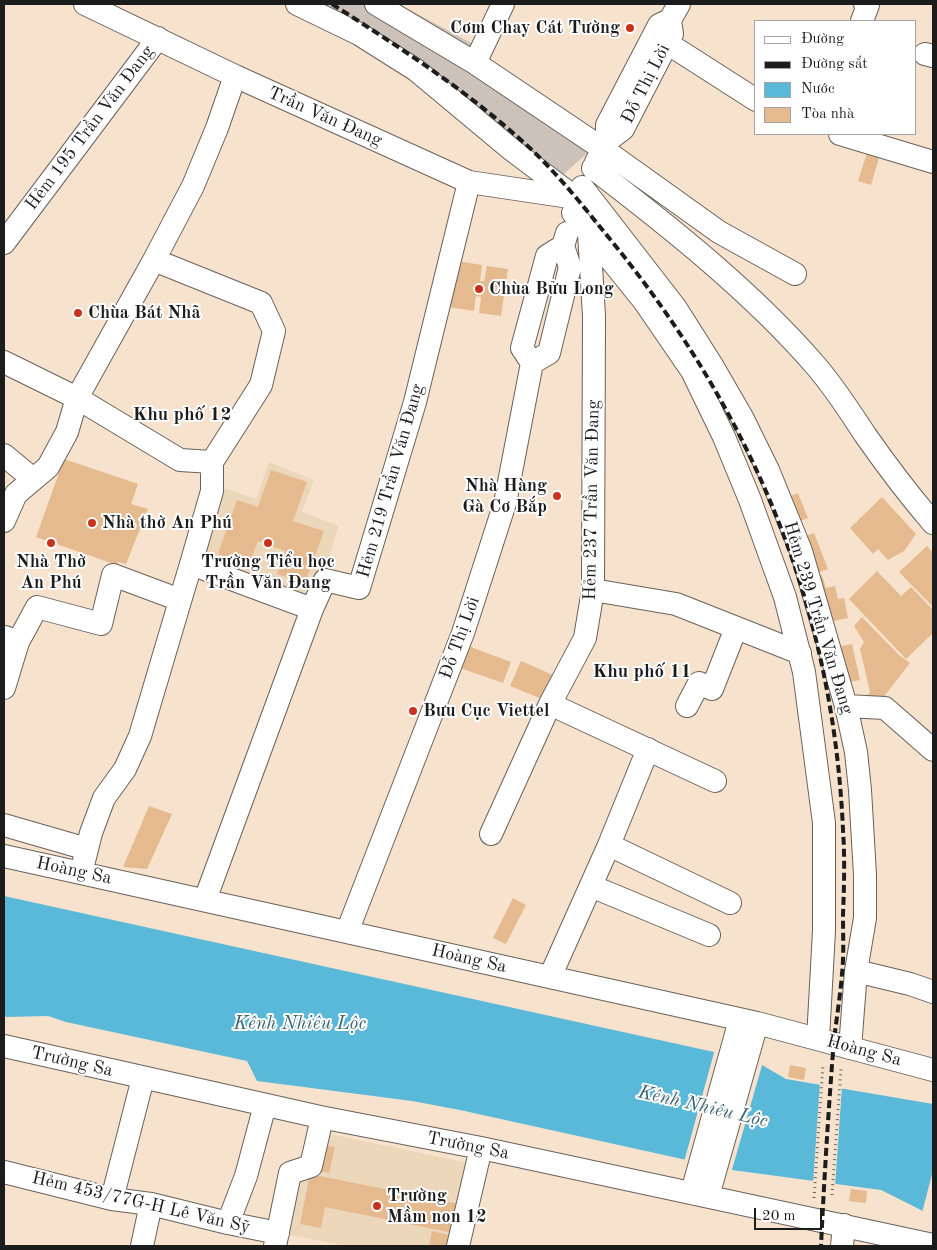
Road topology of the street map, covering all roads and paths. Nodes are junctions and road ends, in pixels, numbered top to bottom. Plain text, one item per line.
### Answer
1 (85, 4) edge
2 (297, 4) edge
3 (376, 4) edge
4 (503, 4) edge
5 (865, 4) edge
6 (674, 12) edge
7 (862, 20) edge
8 (158, 38) junction
9 (667, 43) junction
10 (475, 63) junction
11 (234, 76) junction
12 (754, 99) edge
13 (843, 135) edge
14 (601, 152) junction
15 (933, 162) edge
16 (469, 182) junction
17 (577, 200) junction
18 (589, 233) junction
19 (4, 243) edge
20 (154, 260) junction
21 (795, 274) dead end
22 (4, 362) edge
23 (77, 398) junction
24 (4, 455) edge
25 (212, 462) junction
26 (33, 479) junction
27 (4, 521) edge
28 (933, 523) edge
29 (191, 564) junction
30 (593, 590) junction
31 (180, 600) junction
32 (312, 609) junction
33 (736, 628) junction
34 (11, 639) edge
35 (800, 653) junction
36 (4, 688) edge
37 (550, 704) junction
38 (687, 706) dead end
39 (846, 706) junction
40 (648, 749) junction
41 (933, 750) edge
42 (715, 781) dead end
43 (4, 825) edge
44 (491, 834) dead end
45 (609, 845) junction
46 (87, 849) junction
47 (4, 856) edge
48 (81, 873) junction
49 (591, 886) junction
50 (206, 900) junction
51 (730, 903) dead end
52 (347, 932) junction
53 (709, 935) dead end
54 (856, 971) junction
55 (550, 977) junction
56 (933, 992) edge
57 (748, 1022) junction
58 (818, 1039) junction
59 (850, 1048) junction
60 (5, 1052) edge
61 (933, 1070) edge
62 (822, 1074) dead end
63 (143, 1078) junction
64 (840, 1078) dead end
65 (265, 1105) junction
66 (322, 1118) junction
67 (481, 1148) junction
68 (4, 1172) edge
69 (814, 1191) dead end
70 (700, 1194) junction
71 (832, 1195) dead end
72 (112, 1199) junction
73 (151, 1204) junction
74 (228, 1223) junction
75 (843, 1236) edge
76 (276, 1240) edge
77 (932, 1240) edge
78 (142, 1246) edge
79 (458, 1246) edge

1 - 8 street, Trần Văn Ðang
2 - 17 street
3 - 10 street
4 - 10 street
5 - 7 street
6 - 9 street, Đỗ Thị Lời
6 - 14 street, Đỗ Thị Lời
8 - 11 street, Trần Văn Ðang
8 - 19 street, Hẻm 195 Trần Văn Ðang
9 - 12 street
9 - 14 street, Đỗ Thị Lời
10 - 14 street
11 - 16 street, Trần Văn Ðang
11 - 20 street
13 - 15 street
14 - 17 street, Đỗ Thị Lời
14 - 21 street
14 - 28 street
16 - 17 street, Trần Văn Ðang
16 - 32 street, Hẻm 219 Trần Văn Ðang
17 - 18 street, Hẻm 239 Trần Văn Đang
17 - 39 street, Hẻm 239 Trần Văn Đang
17 - 52 street, Đỗ Thị Lời
18 - 30 street, Hẻm 237 Trần Văn Đang
18 - 35 street, Hẻm 239 Trần Văn Đang
20 - 23 street
20 - 25 street
22 - 23 street
23 - 25 street
23 - 26 street
24 - 26 street
25 - 29 street
26 - 27 street
29 - 31 street
29 - 32 street
30 - 33 street
30 - 37 street, Hẻm 237 Trần Văn Đang
31 - 34 street
31 - 46 street
32 - 50 street, Hẻm 219 Trần Văn Ðang
33 - 35 street
33 - 38 street
34 - 36 street
35 - 58 street, Hẻm 239 Trần Văn Đang
37 - 40 street
37 - 44 street, Hẻm 237 Trần Văn Đang
39 - 41 street
39 - 54 street, Hẻm 239 Trần Văn Đang
40 - 42 street
40 - 45 street
43 - 46 street
45 - 49 street
45 - 51 street
46 - 48 street
47 - 48 street, Hoàng Sa
48 - 50 street, Hoàng Sa
49 - 53 street
49 - 55 street
50 - 52 street, Hoàng Sa
52 - 55 street, Hoàng Sa
54 - 56 street
54 - 59 street, Hẻm 239 Trần Văn Đang
55 - 57 street, Hoàng Sa
57 - 58 street, Hoàng Sa
57 - 70 street
58 - 59 street, Hoàng Sa
59 - 61 street, Hoàng Sa
60 - 63 street, Trường Sa
62 - 69 path
63 - 65 street, Trường Sa
63 - 72 street
64 - 71 path
65 - 66 street, Trường Sa
65 - 74 street
66 - 67 street, Trường Sa
66 - 76 street
67 - 70 street, Trường Sa
67 - 79 street
68 - 72 street, Hẻm 453/77G-H Lê Văn Sỹ
70 - 75 street, Trường Sa
72 - 73 street, Hẻm 453/77G-H Lê Văn Sỹ
73 - 74 street, Hẻm 453/77G-H Lê Văn Sỹ
73 - 78 street
74 - 76 street, Hẻm 453/77G-H Lê Văn Sỹ
75 - 77 street, Trường Sa

